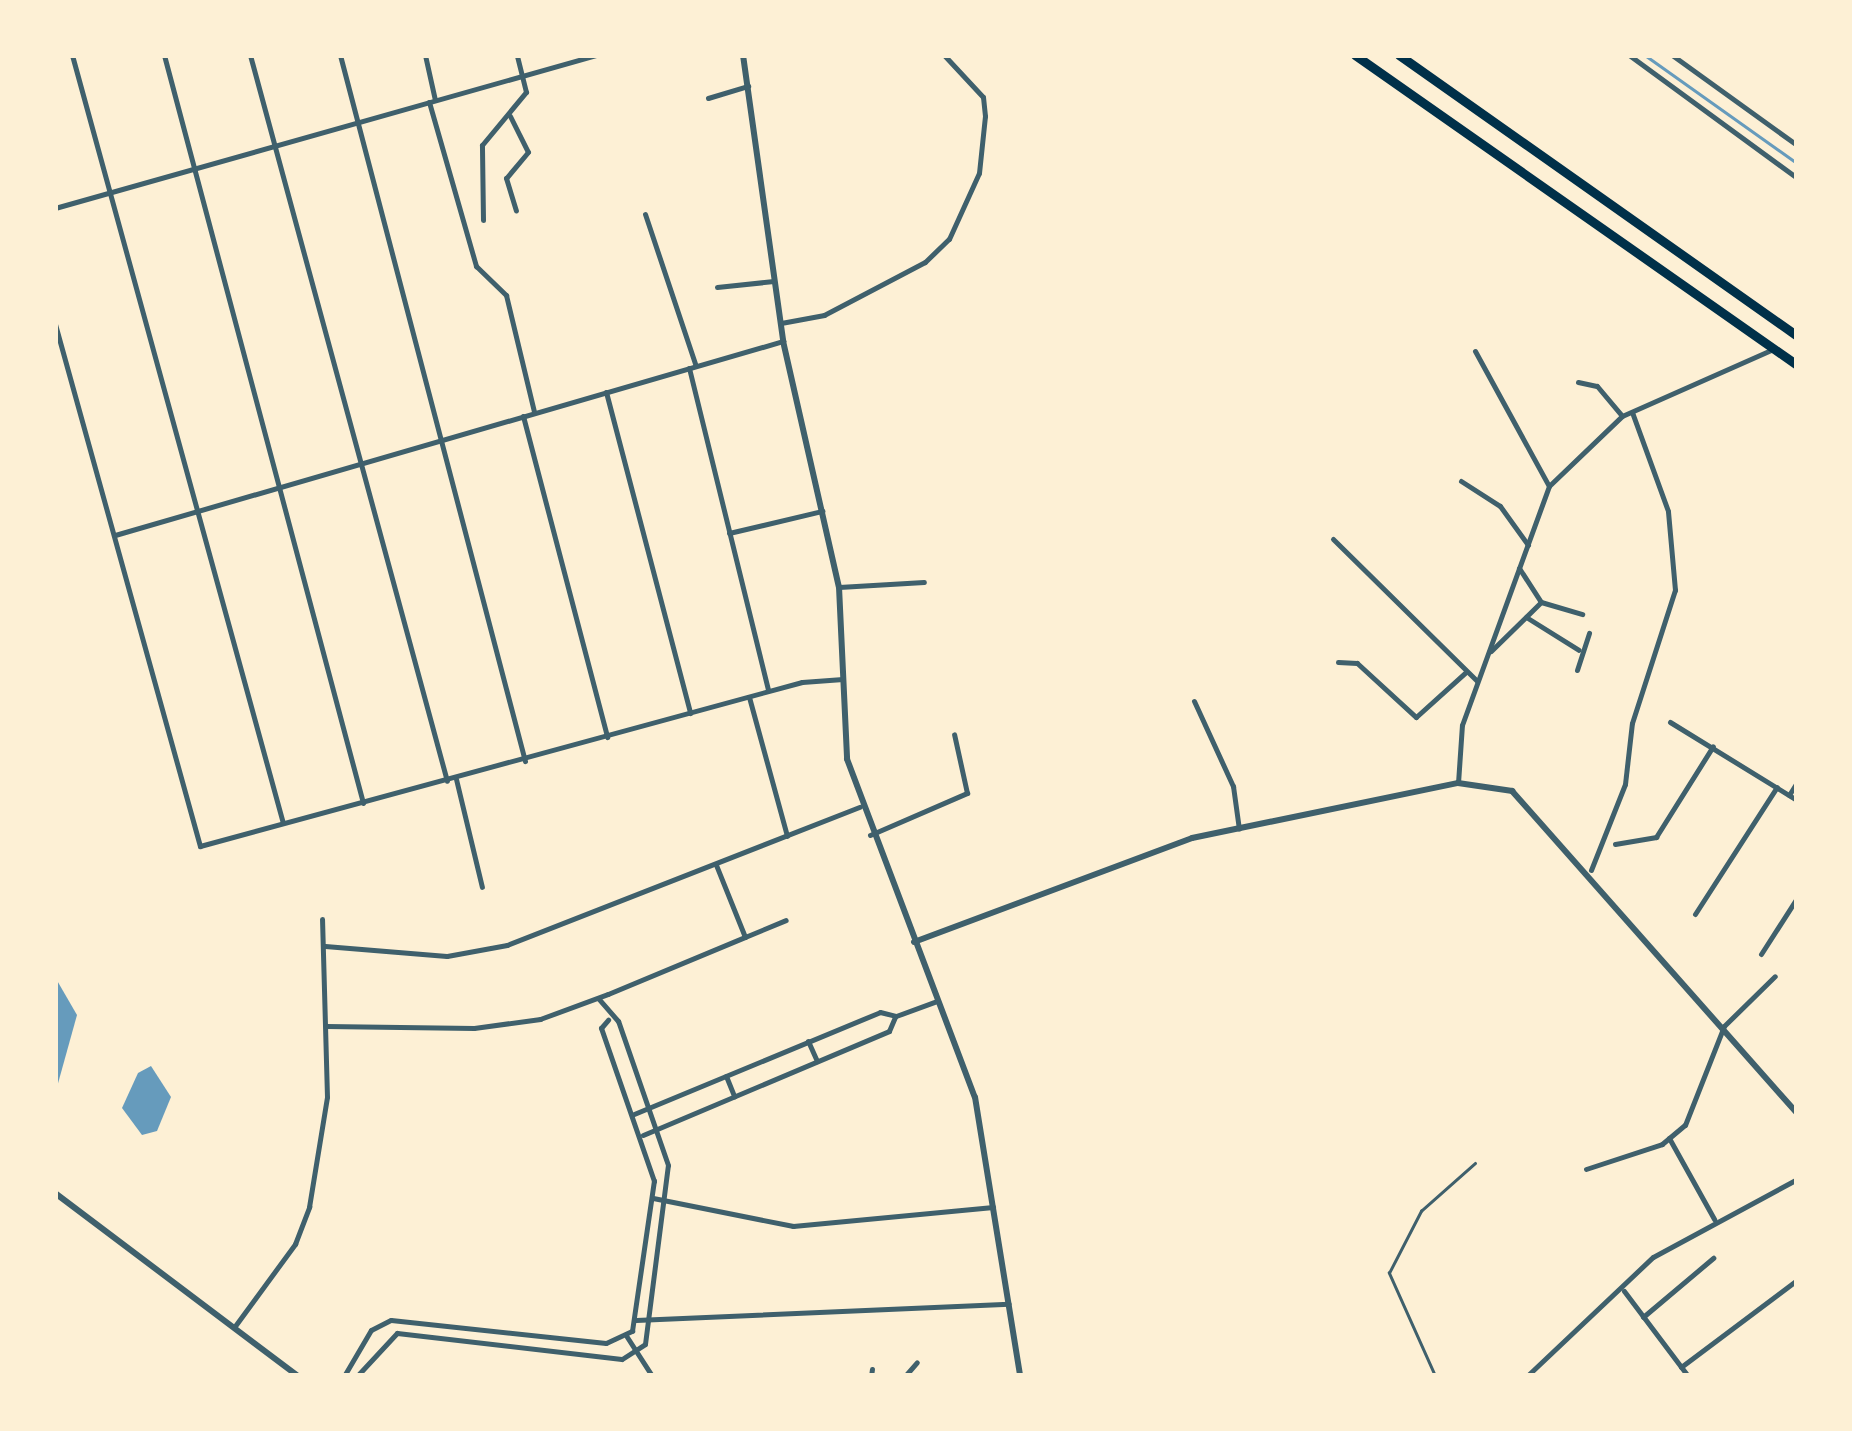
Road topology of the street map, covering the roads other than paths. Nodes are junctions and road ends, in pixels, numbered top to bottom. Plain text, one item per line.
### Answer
1 (72, 55) edge
2 (164, 55) edge
3 (250, 55) edge
4 (340, 55) edge
5 (425, 55) edge
6 (516, 55) edge
7 (596, 55) edge
8 (742, 55) edge
9 (944, 55) edge
10 (1356, 55) edge
11 (1400, 55) edge
12 (1629, 55) edge
13 (1672, 55) edge
14 (1682, 58) edge
15 (522, 76) junction
16 (748, 86) junction
17 (708, 98) dead end
18 (432, 101) junction
19 (510, 116) junction
20 (358, 122) junction
21 (1797, 145) edge
22 (275, 146) junction
23 (197, 168) junction
24 (1797, 178) edge
25 (113, 192) junction
26 (55, 208) edge
27 (516, 211) dead end
28 (644, 214) dead end
29 (483, 220) dead end
30 (776, 281) junction
31 (717, 287) dead end
32 (781, 322) junction
33 (55, 324) edge
34 (1797, 336) edge
35 (783, 340) junction
36 (1774, 348) junction
37 (1474, 351) dead end
38 (1797, 364) edge
39 (692, 367) junction
40 (1578, 382) dead end
41 (606, 392) junction
42 (1632, 412) junction
43 (534, 413) junction
44 (523, 416) junction
45 (1622, 416) junction
46 (443, 440) junction
47 (360, 464) junction
48 (1460, 481) dead end
49 (1549, 486) junction
50 (283, 488) junction
51 (822, 510) junction
52 (201, 513) junction
53 (729, 534) junction
54 (116, 535) junction
55 (1333, 540) dead end
56 (1528, 545) junction
57 (1519, 568) junction
58 (924, 582) dead end
59 (839, 587) junction
60 (1541, 602) junction
61 (1582, 614) dead end
62 (1526, 617) junction
63 (1588, 632) dead end
64 (1579, 650) junction
65 (1488, 653) junction
66 (1338, 662) dead end
67 (1577, 670) dead end
68 (1466, 672) junction
69 (845, 679) junction
70 (1478, 682) junction
71 (768, 692) junction
72 (749, 697) junction
73 (1194, 701) dead end
74 (690, 714) junction
75 (1670, 722) dead end
76 (954, 734) dead end
77 (607, 738) junction
78 (1713, 746) junction
79 (525, 761) junction
80 (456, 779) junction
81 (447, 781) junction
82 (1458, 782) junction
83 (1797, 782) edge
84 (1777, 787) junction
85 (1789, 795) junction
86 (1797, 800) edge
87 (364, 803) junction
88 (860, 807) junction
89 (283, 824) junction
90 (1238, 829) junction
91 (870, 834) junction
92 (786, 836) junction
93 (1615, 844) dead end
94 (716, 865) junction
95 (1591, 870) junction
96 (482, 887) dead end
97 (1797, 898) edge
98 (1696, 914) dead end
99 (322, 919) dead end
100 (786, 920) dead end
101 (746, 937) junction
102 (914, 942) junction
103 (324, 946) junction
104 (1761, 954) dead end
105 (1775, 976) dead end
106 (598, 998) junction
107 (937, 1001) junction
108 (896, 1016) junction
109 (608, 1020) junction
110 (326, 1026) junction
111 (1724, 1026) junction
112 (808, 1041) junction
113 (816, 1061) junction
114 (726, 1076) junction
115 (734, 1096) junction
116 (653, 1106) junction
117 (1797, 1113) edge
118 (634, 1114) junction
119 (662, 1127) junction
120 (643, 1135) junction
121 (1669, 1138) junction
122 (1474, 1162) dead end
123 (1586, 1169) dead end
124 (1797, 1178) edge
125 (55, 1193) edge
126 (653, 1198) junction
127 (669, 1198) junction
128 (993, 1207) junction
129 (1714, 1218) junction
130 (1713, 1258) dead end
131 (1797, 1280) edge
132 (1624, 1291) junction
133 (1009, 1304) junction
134 (1643, 1316) junction
135 (636, 1320) junction
136 (653, 1323) junction
137 (235, 1326) junction
138 (627, 1337) junction
139 (640, 1350) junction
140 (917, 1362) dead end
141 (1680, 1367) junction
142 (1530, 1375) edge
143 (298, 1376) edge
144 (344, 1376) edge
145 (357, 1376) edge
146 (652, 1376) edge
147 (906, 1376) edge
148 (1020, 1376) edge
149 (1435, 1376) edge
150 (1688, 1376) edge

1 - 25 street
2 - 23 street
3 - 22 street
4 - 20 street
5 - 18 street
6 - 15 street
7 - 15 street
8 - 16 street
9 - 32 street
10 - 36 highway
11 - 34 highway
12 - 24 street
13 - 14 street
14 - 21 street
15 - 18 street
15 - 19 street
16 - 17 street
16 - 30 street
18 - 20 street
18 - 43 street
19 - 27 street
19 - 29 street
20 - 22 street
20 - 46 street
22 - 23 street
22 - 47 street
23 - 25 street
23 - 50 street
25 - 26 street
25 - 52 street
28 - 39 street
30 - 31 street
30 - 32 street
32 - 35 street
33 - 54 street
35 - 39 street
35 - 51 street
36 - 38 highway
36 - 42 street
37 - 49 street
39 - 41 street
39 - 53 street
40 - 45 street
41 - 43 street
41 - 74 street
42 - 45 street
42 - 95 street
43 - 44 street
44 - 46 street
44 - 77 street
45 - 49 street
46 - 47 street
46 - 79 street
47 - 50 street
47 - 81 street
48 - 56 street
49 - 56 street
50 - 52 street
50 - 87 street
51 - 53 street
51 - 59 street
52 - 54 street
52 - 89 street
53 - 71 street
54 - 89 street
55 - 68 street
56 - 57 street
57 - 60 street
57 - 65 street
58 - 59 street
59 - 69 street
60 - 61 street
60 - 62 street
62 - 64 street
62 - 65 street
63 - 64 street
64 - 67 street
65 - 70 street
66 - 68 street
68 - 70 street
69 - 71 street
69 - 88 street
70 - 82 street
71 - 72 street
72 - 74 street
72 - 92 street
73 - 90 street
74 - 77 street
75 - 78 street
76 - 91 street
77 - 79 street
78 - 84 street
78 - 93 street
79 - 80 street
80 - 81 street
80 - 96 street
81 - 87 street
82 - 90 street
82 - 95 street
83 - 85 street
84 - 85 street
84 - 98 street
85 - 86 street
87 - 89 street
88 - 91 street
88 - 92 street
90 - 102 street
91 - 102 street
92 - 94 street
94 - 101 street
94 - 103 street
95 - 111 street
97 - 104 street
99 - 103 street
100 - 101 street
101 - 106 street
102 - 107 street
103 - 110 street
105 - 111 street
106 - 109 street
106 - 110 street
107 - 108 street
107 - 128 street
108 - 112 street
108 - 113 street
109 - 116 street
109 - 118 street
110 - 137 street
111 - 117 street
111 - 121 street
112 - 113 street
112 - 114 street
113 - 115 street
114 - 115 street
114 - 116 street
115 - 119 street
116 - 118 street
116 - 119 street
118 - 120 street
119 - 120 street
119 - 127 street
120 - 126 street
121 - 123 street
121 - 129 street
122 - 149 lane
124 - 129 street
125 - 137 street
126 - 127 street
126 - 135 street
127 - 128 street
127 - 136 street
128 - 133 street
129 - 132 street
130 - 134 street
131 - 141 street
132 - 134 street
132 - 142 street
133 - 136 street
133 - 148 street
134 - 141 street
135 - 136 street
135 - 138 street
136 - 139 street
137 - 143 street
138 - 139 street
138 - 144 street
139 - 145 street
139 - 146 street
140 - 147 street
141 - 150 street

